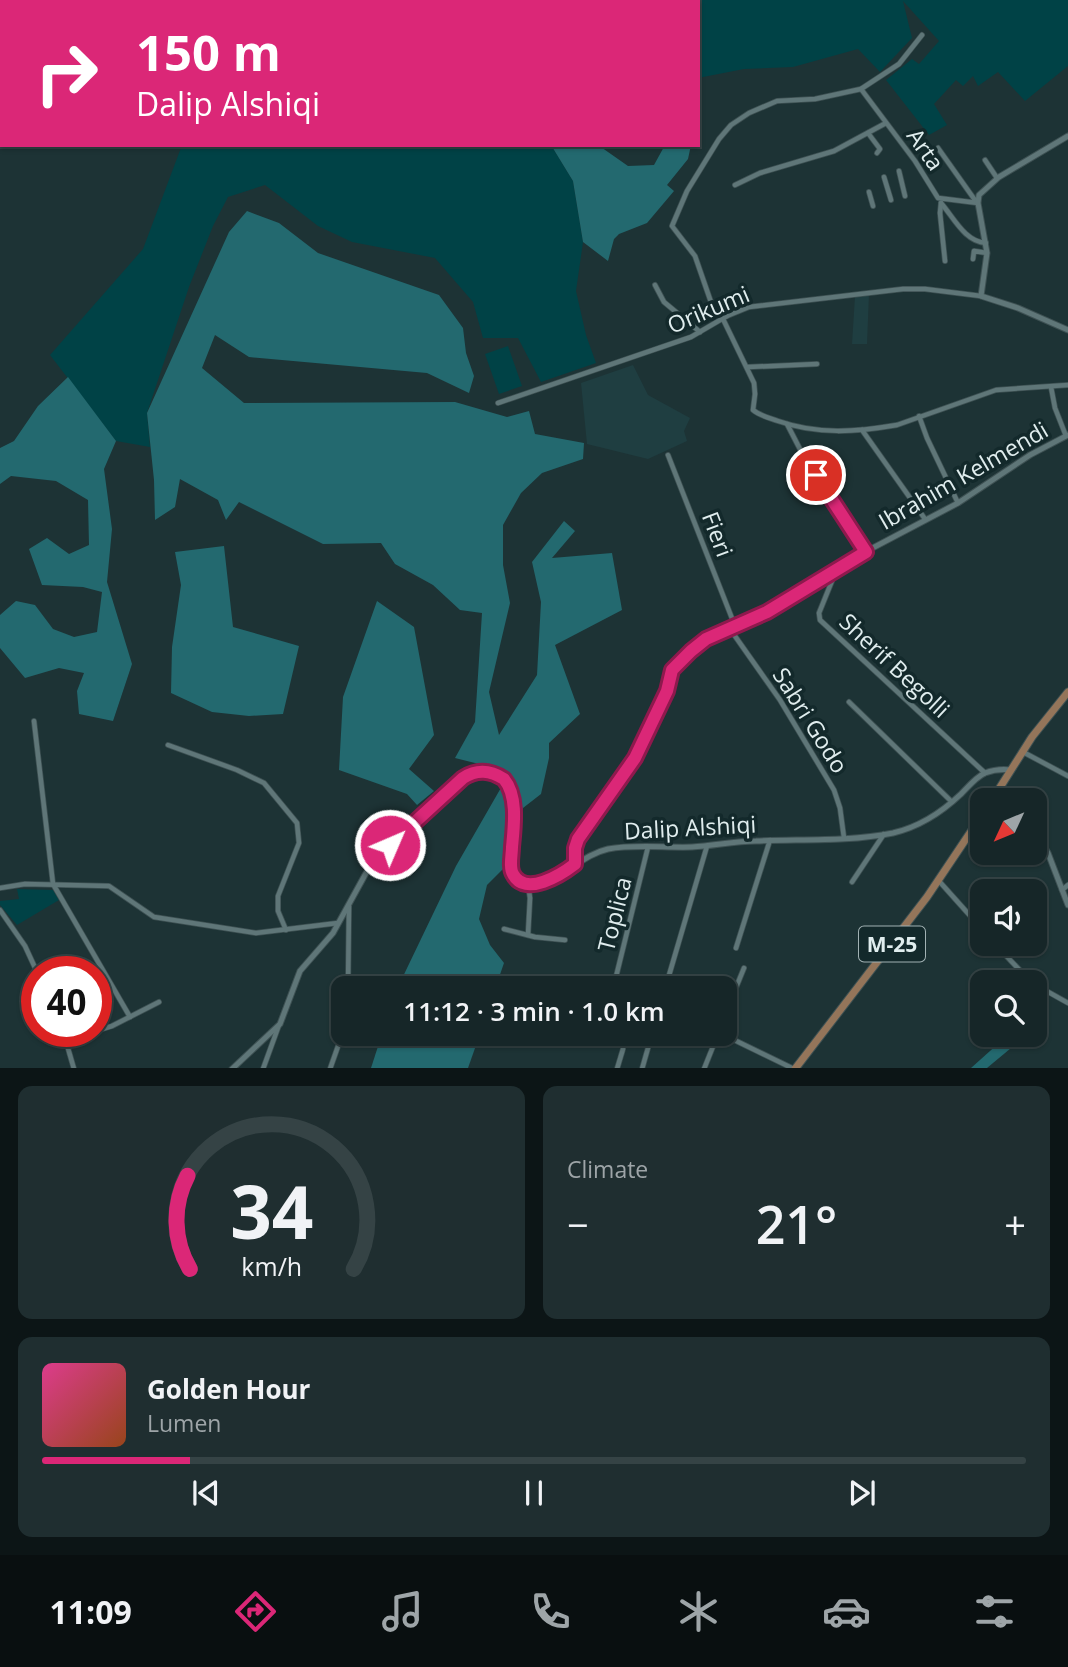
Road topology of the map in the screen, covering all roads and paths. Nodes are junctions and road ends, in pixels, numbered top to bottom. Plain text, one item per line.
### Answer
1 (922, 35) dead end
2 (861, 89) junction
3 (886, 123) junction
4 (868, 133) junction
5 (1068, 136) edge
6 (938, 148) dead end
7 (877, 153) dead end
8 (985, 160) dead end
9 (900, 171) dead end
10 (884, 177) dead end
11 (997, 178) junction
12 (735, 185) dead end
13 (869, 192) dead end
14 (905, 196) dead end
15 (891, 200) dead end
16 (941, 202) junction
17 (978, 204) junction
18 (873, 206) dead end
19 (986, 243) junction
20 (987, 253) junction
21 (972, 259) dead end
22 (945, 261) dead end
23 (655, 285) dead end
24 (981, 296) junction
25 (725, 318) junction
26 (1068, 330) edge
27 (701, 332) junction
28 (817, 364) dead end
29 (748, 367) junction
30 (1068, 385) edge
31 (1051, 387) junction
32 (498, 403) dead end
33 (919, 416) junction
34 (787, 424) junction
35 (862, 430) junction
36 (1067, 435) edge
37 (668, 455) dead end
38 (958, 503) junction
39 (925, 519) junction
40 (866, 552) junction
41 (836, 570) junction
42 (733, 628) junction
43 (1068, 692) edge
44 (849, 702) dead end
45 (34, 720) dead end
46 (169, 746) dead end
47 (1023, 752) junction
48 (1011, 770) junction
49 (985, 773) junction
50 (1068, 776) edge
51 (1000, 788) edge
52 (952, 802) junction
53 (970, 833) edge
54 (884, 834) junction
55 (844, 838) junction
56 (770, 840) junction
57 (707, 846) junction
58 (648, 847) junction
59 (1047, 852) edge
60 (575, 864) junction
61 (939, 881) junction
62 (852, 883) dead end
63 (53, 884) junction
64 (528, 884) junction
65 (1068, 885) edge
66 (0, 888) edge
67 (1062, 890) junction
68 (349, 905) junction
69 (1068, 905) edge
70 (0, 910) edge
71 (970, 916) edge
72 (339, 923) junction
73 (504, 929) dead end
74 (286, 930) junction
75 (528, 935) junction
76 (565, 940) dead end
77 (736, 948) dead end
78 (30, 956) edge
79 (1007, 956) edge
80 (744, 968) dead end
81 (1021, 970) edge
82 (348, 976) edge
83 (616, 976) edge
84 (669, 976) edge
85 (737, 985) edge
86 (1047, 991) edge
87 (159, 1002) dead end
88 (1068, 1003) edge
89 (130, 1017) junction
90 (112, 1024) edge
91 (280, 1024) junction
92 (737, 1042) edge
93 (338, 1046) edge
94 (649, 1046) edge
95 (715, 1046) edge
96 (68, 1047) edge
97 (623, 1049) dead end
98 (74, 1068) edge
99 (233, 1068) edge
100 (262, 1068) edge
101 (330, 1068) edge
102 (617, 1068) edge
103 (642, 1068) edge
104 (704, 1068) edge
105 (792, 1068) edge
106 (795, 1068) edge

1 - 2 street
2 - 3 street, Arta
2 - 25 street
3 - 4 street
3 - 16 street, Arta
4 - 7 street
4 - 12 street
5 - 11 street
6 - 17 street
8 - 11 street
9 - 14 street
10 - 15 street
11 - 17 street
13 - 18 street
16 - 17 street, Arta
16 - 19 street
16 - 22 street
17 - 19 street
19 - 20 street
20 - 21 street
20 - 24 street
23 - 27 street
24 - 25 street, Orikumi
24 - 26 street
25 - 27 street, Orikumi
25 - 29 street
27 - 32 street, Orikumi
28 - 29 street
29 - 34 street
30 - 31 street
31 - 33 street
31 - 36 street
33 - 35 street
33 - 38 street
34 - 35 street
34 - 40 street
35 - 39 street
36 - 38 street, Ibrahim Kelmendi
37 - 42 street, Fieri
38 - 39 street, Ibrahim Kelmendi
39 - 40 street, Ibrahim Kelmendi
40 - 41 street, Ibrahim Kelmendi
41 - 42 street, Ibrahim Kelmendi
41 - 49 street, Sherif Begolli
42 - 55 street, Sabri Godo
42 - 60 street, Ibrahim Kelmendi
43 - 47 main road
44 - 52 street
45 - 63 street
46 - 74 street
47 - 48 main road
47 - 50 street
48 - 49 street
48 - 51 main road
49 - 52 street, Dalip Alshiqi
52 - 54 street, Dalip Alshiqi
53 - 61 main road, M-25
54 - 55 street, Dalip Alshiqi
54 - 62 street
55 - 56 street, Dalip Alshiqi
56 - 57 street, Dalip Alshiqi
56 - 77 street, Dalip Alshiqi
57 - 58 street, Dalip Alshiqi
57 - 84 street
58 - 60 street, Dalip Alshiqi
58 - 83 street, Toplica
59 - 67 street
60 - 64 street, Dalip Alshiqi
61 - 71 street
61 - 106 main road, M-25
63 - 66 street
63 - 74 street
63 - 89 street
64 - 68 street
64 - 75 street
65 - 67 street
67 - 69 street
68 - 72 street
68 - 82 street
70 - 78 street
72 - 74 street
72 - 91 street
73 - 75 street
75 - 76 street
79 - 81 street
80 - 85 street
86 - 88 street
87 - 89 street
89 - 90 street
91 - 99 street
91 - 100 street
92 - 105 street
93 - 101 street
94 - 103 street
95 - 104 street
96 - 98 street
97 - 102 street

